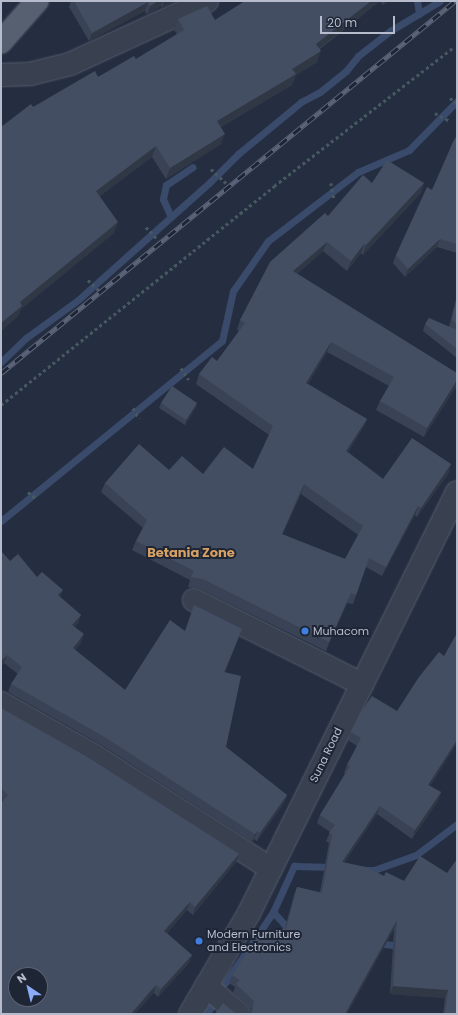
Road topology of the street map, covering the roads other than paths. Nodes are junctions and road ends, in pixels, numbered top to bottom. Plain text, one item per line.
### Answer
1 (37, 1) edge
2 (207, 1) edge
3 (1, 42) edge
4 (1, 76) edge
5 (457, 493) edge
6 (194, 600) dead end
7 (362, 684) junction
8 (1, 703) edge
9 (271, 869) junction
10 (206, 986) junction
11 (190, 1014) edge
12 (239, 1014) edge

1 - 3 main road
2 - 4 street
5 - 7 street, Suna Road
6 - 7 street
7 - 9 street, Suna Road
8 - 9 street
9 - 10 street, Suna Road
10 - 11 street, Suna Road
10 - 12 street

